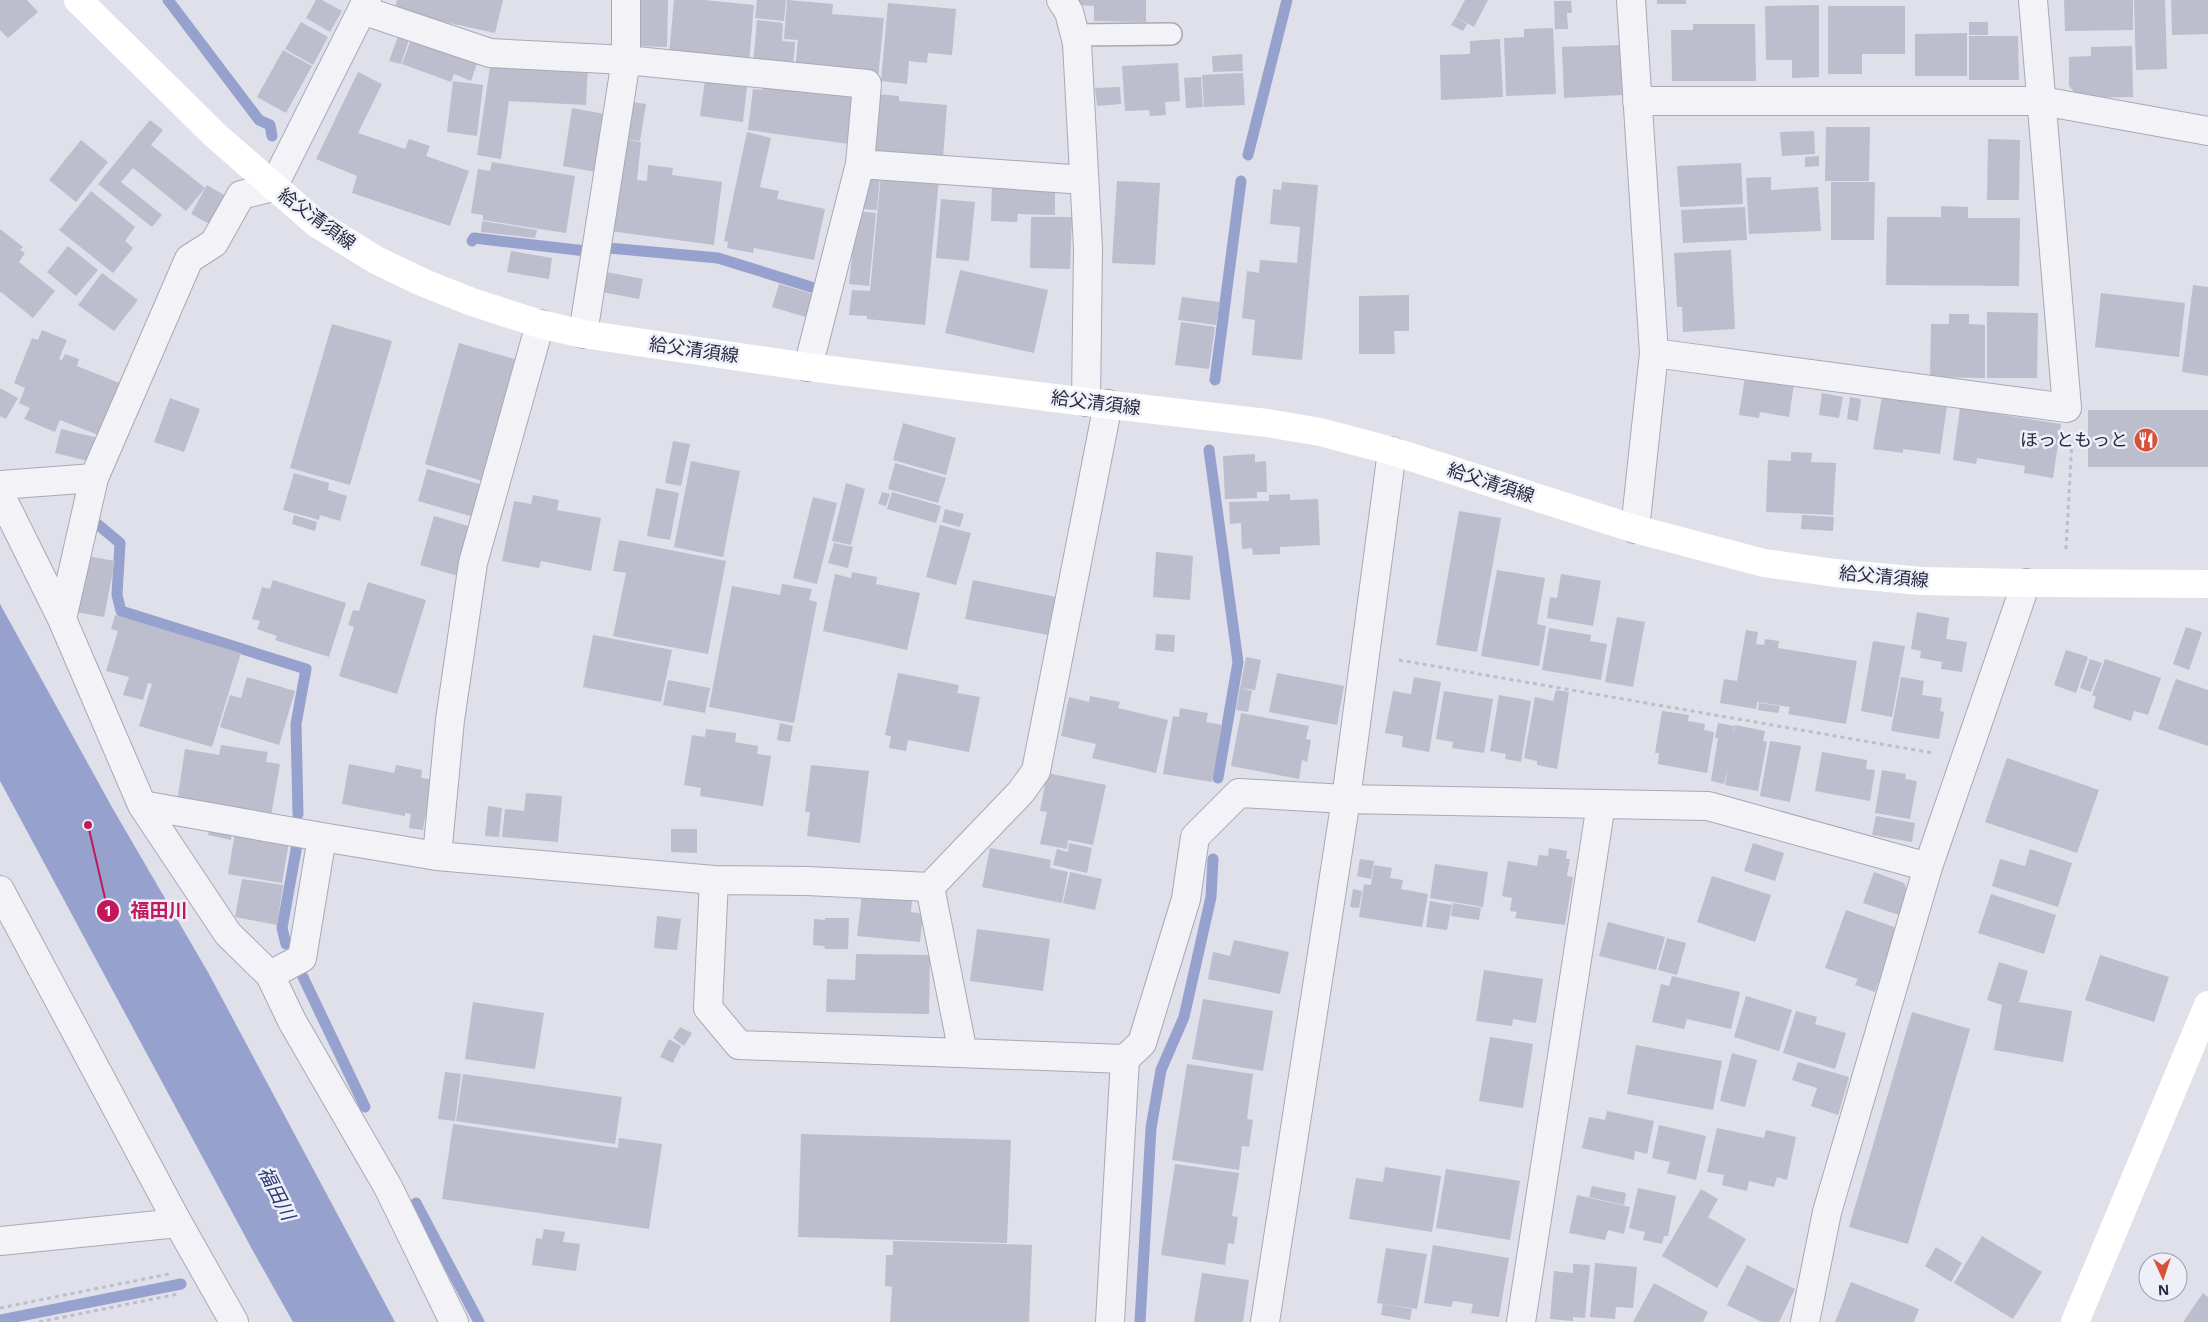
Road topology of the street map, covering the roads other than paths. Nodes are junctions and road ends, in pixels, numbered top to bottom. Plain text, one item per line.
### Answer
1 (78, 0) edge
2 (626, 0) edge
3 (1061, 0) edge
4 (1631, 0) edge
5 (2033, 0) edge
6 (365, 5) edge
7 (1171, 34) dead end
8 (1075, 35) junction
9 (626, 60) junction
10 (1637, 101) junction
11 (2042, 101) junction
12 (2208, 131) edge
13 (860, 164) junction
14 (1084, 180) junction
15 (272, 187) junction
16 (540, 324) junction
17 (583, 334) junction
18 (1654, 353) junction
19 (808, 366) junction
20 (1097, 403) junction
21 (1392, 451) junction
22 (94, 478) junction
23 (0, 485) edge
24 (0, 494) edge
25 (1635, 529) junction
26 (2026, 584) junction
27 (2208, 584) edge
28 (62, 619) junction
29 (1346, 799) junction
30 (1601, 804) junction
31 (142, 805) junction
32 (322, 837) junction
33 (437, 856) junction
34 (1928, 867) junction
35 (714, 880) junction
36 (930, 886) junction
37 (0, 890) edge
38 (270, 975) junction
39 (2208, 1005) edge
40 (963, 1053) junction
41 (1125, 1060) junction
42 (178, 1223) junction
43 (0, 1241) edge
44 (234, 1322) edge
45 (454, 1322) edge
46 (1110, 1322) edge
47 (1266, 1322) edge
48 (1521, 1322) edge
49 (1805, 1322) edge
50 (2075, 1322) edge

1 - 15 main road, 給父清須線
2 - 9 street
3 - 8 street
4 - 10 street
5 - 11 street
6 - 9 street
6 - 15 street
7 - 8 lane
8 - 14 street
9 - 13 street
9 - 17 street
10 - 11 street
10 - 18 street
11 - 12 street
11 - 18 street
13 - 14 street
13 - 19 street
14 - 20 street
15 - 16 main road, 給父清須線
15 - 22 street
16 - 17 main road, 給父清須線
16 - 33 street
17 - 19 main road, 給父清須線
18 - 25 street
19 - 20 main road, 給父清須線
20 - 21 main road, 給父清須線
20 - 36 street
21 - 25 main road, 給父清須線
21 - 29 street
22 - 23 street
22 - 28 street
24 - 28 street
25 - 26 main road, 給父清須線
26 - 27 main road, 給父清須線
26 - 34 street
28 - 31 street
29 - 30 street
29 - 41 street
29 - 47 street
30 - 34 street
30 - 48 street
31 - 32 street
31 - 38 street
32 - 33 street
32 - 38 street
33 - 35 street
34 - 49 street
35 - 36 street
35 - 40 street
36 - 40 street
37 - 42 street
38 - 45 street
39 - 50 main road
40 - 41 street
41 - 46 street
42 - 43 street
42 - 44 street

